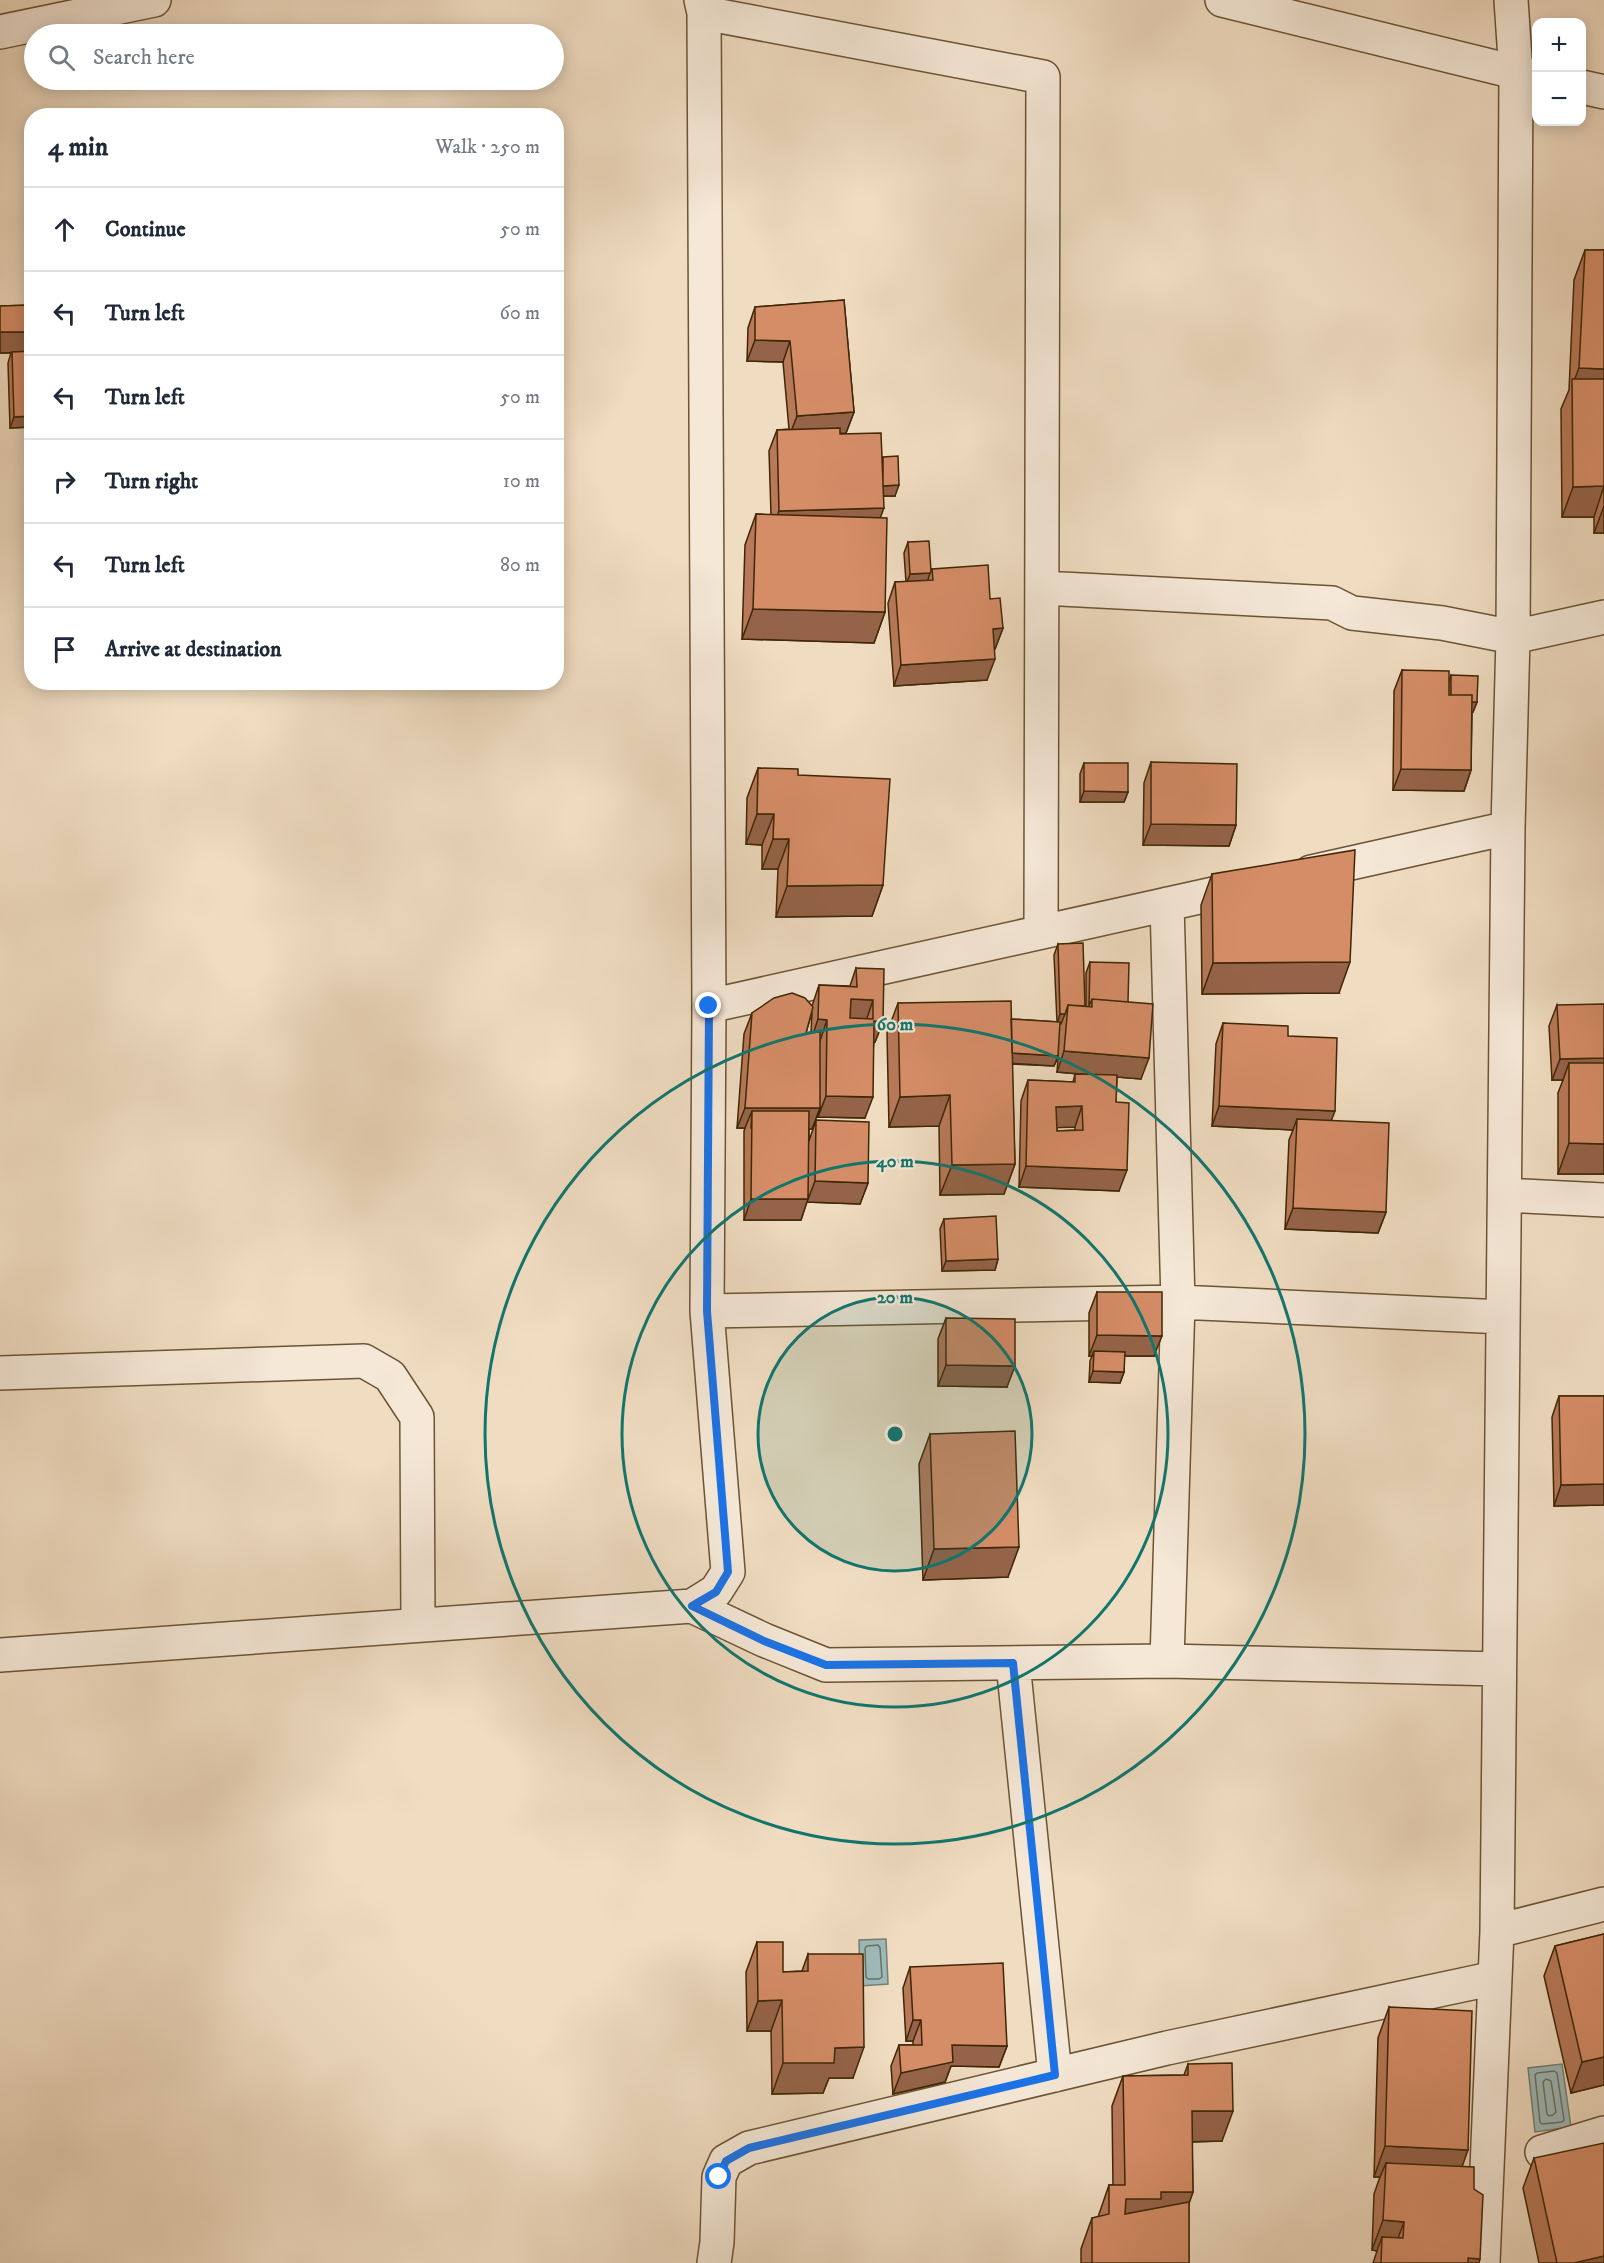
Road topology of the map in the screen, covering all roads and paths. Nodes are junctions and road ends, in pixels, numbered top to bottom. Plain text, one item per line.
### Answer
1 (154, 0) edge
2 (1222, 0) edge
3 (1511, 0) edge
4 (703, 6) edge
5 (38, 24) edge
6 (24, 27) edge
7 (0, 32) edge
8 (1526, 75) edge
9 (1586, 88) edge
10 (1604, 92) edge
11 (1042, 588) junction
12 (1604, 617) edge
13 (1513, 637) junction
14 (1508, 828) junction
15 (1167, 904) junction
16 (1041, 932) junction
17 (709, 1006) junction
18 (1505, 1195) junction
19 (1604, 1200) edge
20 (1178, 1302) junction
21 (707, 1311) junction
22 (1503, 1317) junction
23 (0, 1373) edge
24 (692, 1606) junction
25 (418, 1625) junction
26 (0, 1655) edge
27 (1167, 1662) junction
28 (1013, 1663) junction
29 (1500, 1669) junction
30 (1604, 1905) edge
31 (1497, 1931) junction
32 (1495, 1978) junction
33 (1055, 2075) junction
34 (1604, 2133) edge
35 (1542, 2152) dead end
36 (714, 2263) edge
37 (1483, 2263) edge

1 - 5 street
2 - 8 street
3 - 8 street
4 - 11 street
4 - 17 street
6 - 7 street
8 - 13 street
9 - 10 street
11 - 13 street
11 - 16 street
12 - 13 street
13 - 14 street
14 - 15 street
14 - 18 street
15 - 16 street
15 - 20 street
16 - 17 street
17 - 21 street
18 - 19 street
18 - 22 street
20 - 21 street
20 - 22 street
20 - 27 street
21 - 24 street
22 - 29 street
23 - 25 street
24 - 25 street
24 - 28 street
25 - 26 street
27 - 28 street
27 - 29 street
28 - 33 street
29 - 31 street
30 - 31 street
31 - 32 street
32 - 33 street
32 - 37 street
33 - 36 street
34 - 35 street

